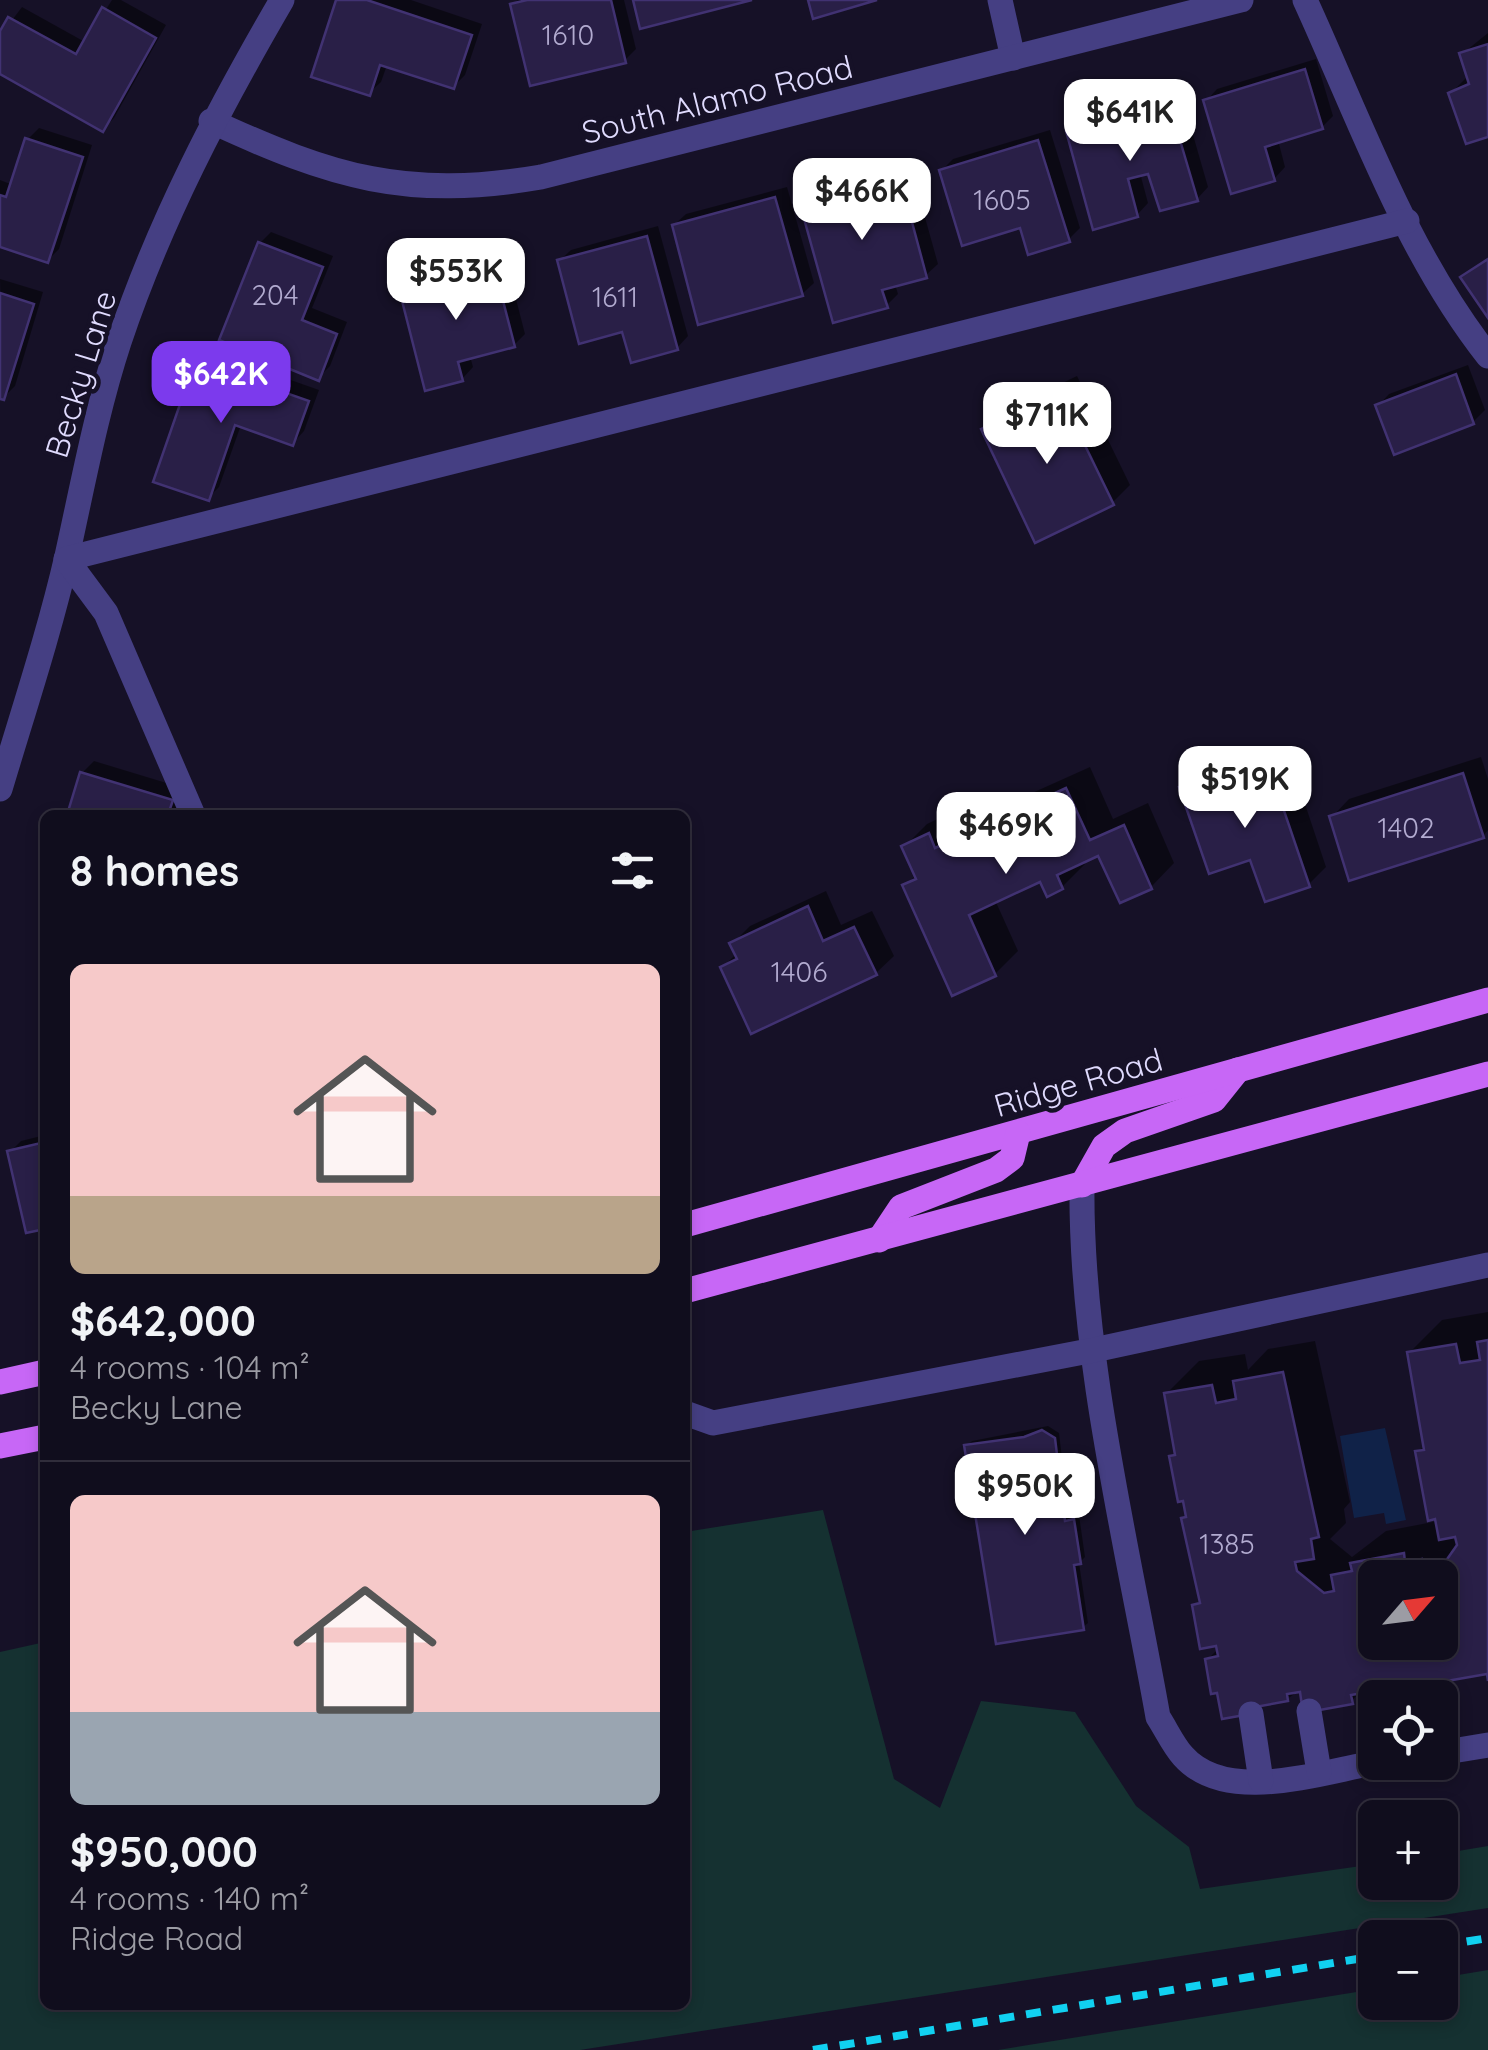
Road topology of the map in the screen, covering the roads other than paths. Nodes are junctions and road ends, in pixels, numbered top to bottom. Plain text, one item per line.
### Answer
1 (282, 0) edge
2 (1000, 0) edge
3 (1241, 0) edge
4 (1305, 0) edge
5 (1014, 58) junction
6 (211, 122) junction
7 (1407, 221) junction
8 (1488, 356) edge
9 (66, 559) junction
10 (0, 789) edge
11 (191, 810) edge
12 (1488, 1000) edge
13 (1238, 1070) junction
14 (1488, 1074) edge
15 (1018, 1133) junction
16 (1082, 1185) junction
17 (690, 1224) edge
18 (879, 1240) junction
19 (1488, 1266) edge
20 (690, 1289) edge
21 (1094, 1350) junction
22 (40, 1373) edge
23 (0, 1382) edge
24 (690, 1415) edge
25 (40, 1438) edge
26 (0, 1446) edge
27 (1309, 1712) dead end
28 (1251, 1714) dead end
29 (1488, 1745) edge
30 (1458, 1749) edge
31 (1358, 1765) edge
32 (1319, 1772) junction
33 (1261, 1781) junction

1 - 6 street, Becky Lane
2 - 5 street
3 - 5 street, South Alamo Road
4 - 7 street
5 - 6 street, South Alamo Road
6 - 9 street, Becky Lane
7 - 8 street
7 - 9 street
9 - 10 street, Becky Lane
9 - 11 street
12 - 13 main road, Ridge Road
13 - 15 main road, Ridge Road
13 - 16 main road
14 - 16 main road
15 - 17 main road, Ridge Road
15 - 18 main road
16 - 18 main road
16 - 21 street
18 - 20 main road
19 - 21 street
21 - 24 street
21 - 33 street
22 - 23 main road
25 - 26 main road
27 - 32 street
28 - 33 street
29 - 30 street
31 - 32 street
32 - 33 street

